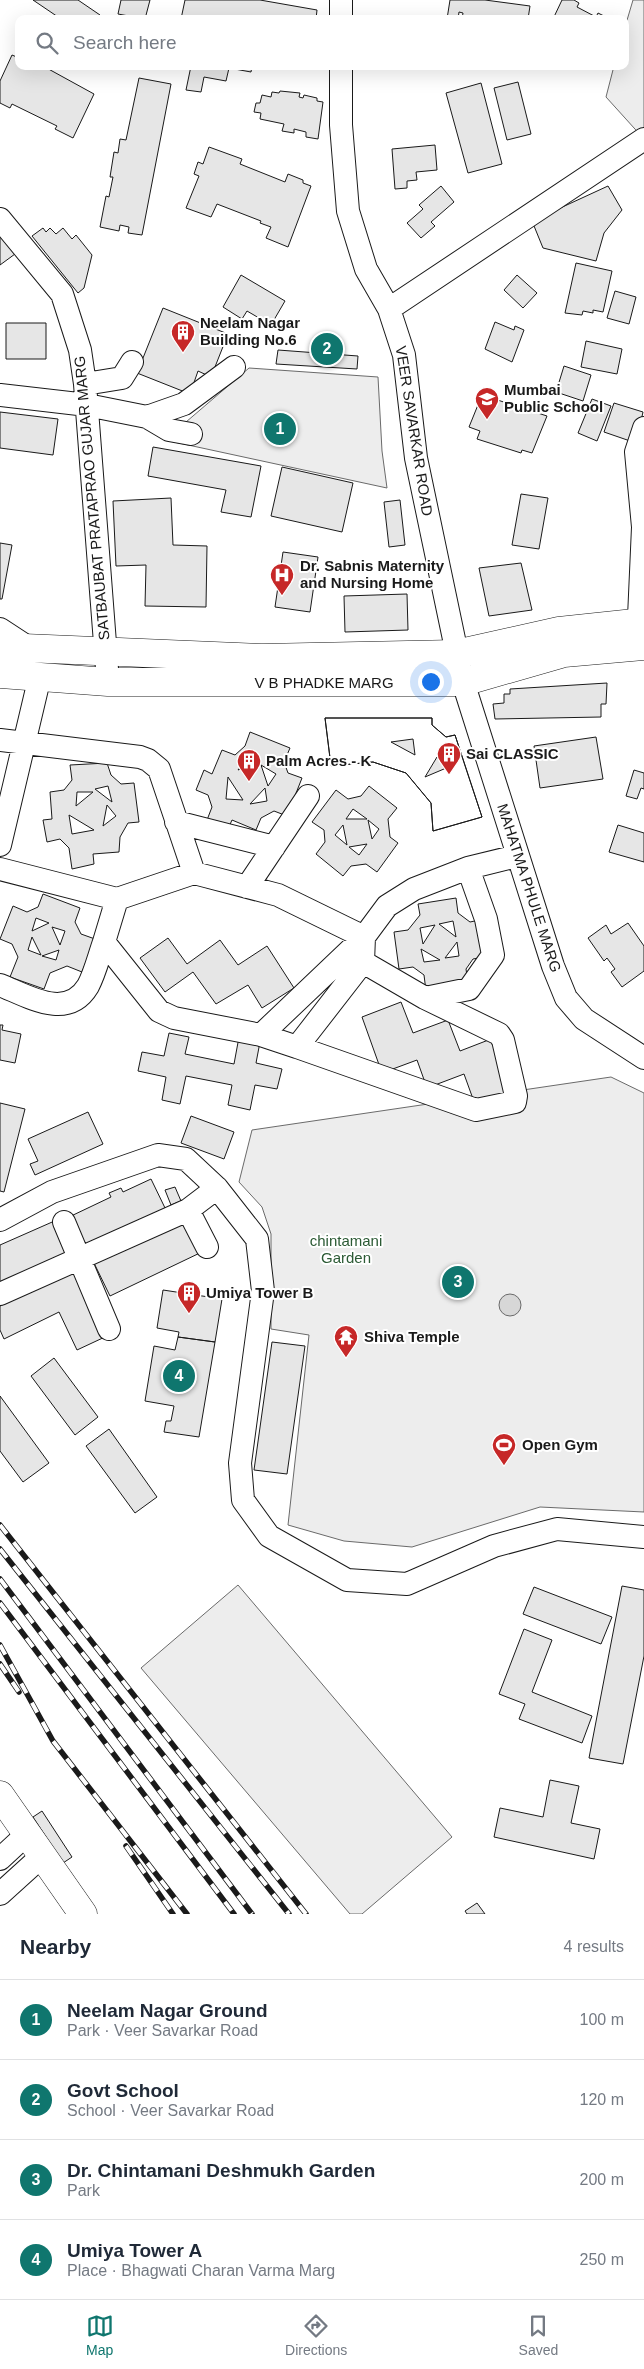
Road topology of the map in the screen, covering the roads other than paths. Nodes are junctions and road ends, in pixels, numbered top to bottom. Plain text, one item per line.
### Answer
1 (341, 0) edge
2 (341, 15) edge
3 (341, 70) edge
4 (644, 139) edge
5 (0, 220) edge
6 (389, 308) junction
7 (132, 362) dead end
8 (234, 367) dead end
9 (0, 394) edge
10 (86, 395) junction
11 (147, 417) junction
12 (644, 428) edge
13 (191, 434) dead end
14 (0, 629) edge
15 (641, 634) edge
16 (0, 647) edge
17 (29, 648) junction
18 (105, 652) junction
19 (456, 654) junction
20 (15, 678) edge
21 (108, 682) junction
22 (463, 682) junction
23 (0, 740) edge
24 (24, 743) junction
25 (308, 796) dead end
26 (176, 822) junction
27 (0, 845) edge
28 (274, 847) junction
29 (517, 856) junction
30 (468, 868) junction
31 (0, 869) edge
32 (194, 873) junction
33 (246, 886) junction
34 (117, 899) junction
35 (364, 937) junction
36 (104, 942) junction
37 (363, 962) junction
38 (0, 985) edge
39 (425, 998) junction
40 (261, 1035) junction
41 (297, 1047) junction
42 (644, 1058) edge
43 (217, 1188) junction
44 (188, 1210) junction
45 (0, 1220) edge
46 (64, 1222) dead end
47 (207, 1247) dead end
48 (79, 1257) junction
49 (0, 1294) edge
50 (109, 1328) dead end
51 (644, 1536) edge
52 (0, 1795) edge
53 (35, 1845) junction
54 (0, 1859) edge
55 (0, 1894) edge
56 (84, 1914) edge

1 - 2 street
3 - 6 street, VEER SAVARKAR ROAD
4 - 6 street
5 - 10 street, SATBAUBAT PRATAPRAO GUJAR MARG
6 - 19 street, VEER SAVARKAR ROAD
7 - 10 street
8 - 11 street
9 - 10 street
10 - 11 street
10 - 18 street, SATBAUBAT PRATAPRAO GUJAR MARG
11 - 13 street
12 - 15 street
14 - 17 street
15 - 19 main road, V B PHADKE MARG
15 - 22 main road, V B PHADKE MARG
16 - 17 main road, V B PHADKE MARG
17 - 18 main road, V B PHADKE MARG
18 - 19 main road, V B PHADKE MARG
18 - 21 street, SATBAUBAT PRATAPRAO GUJAR MARG
19 - 22 street, VEER SAVARKAR ROAD
20 - 21 main road, V B PHADKE MARG
20 - 24 street
21 - 22 main road, V B PHADKE MARG
22 - 29 street, MAHATMA PHULE MARG
23 - 24 street
24 - 26 street
24 - 27 street
25 - 28 street
26 - 28 street
26 - 32 street
28 - 33 street
29 - 30 street
29 - 42 street, MAHATMA PHULE MARG
30 - 35 street
30 - 39 street
31 - 34 street
32 - 33 street
32 - 34 street
33 - 35 street
34 - 36 street
35 - 37 street
35 - 40 street
36 - 38 street
36 - 40 street
37 - 39 street
37 - 41 street
39 - 41 street
40 - 41 street
43 - 44 street
43 - 45 street
43 - 51 street
44 - 47 street
44 - 48 street
46 - 48 street
48 - 49 street
48 - 50 street
52 - 53 main road
53 - 54 street
53 - 55 street
53 - 56 main road

